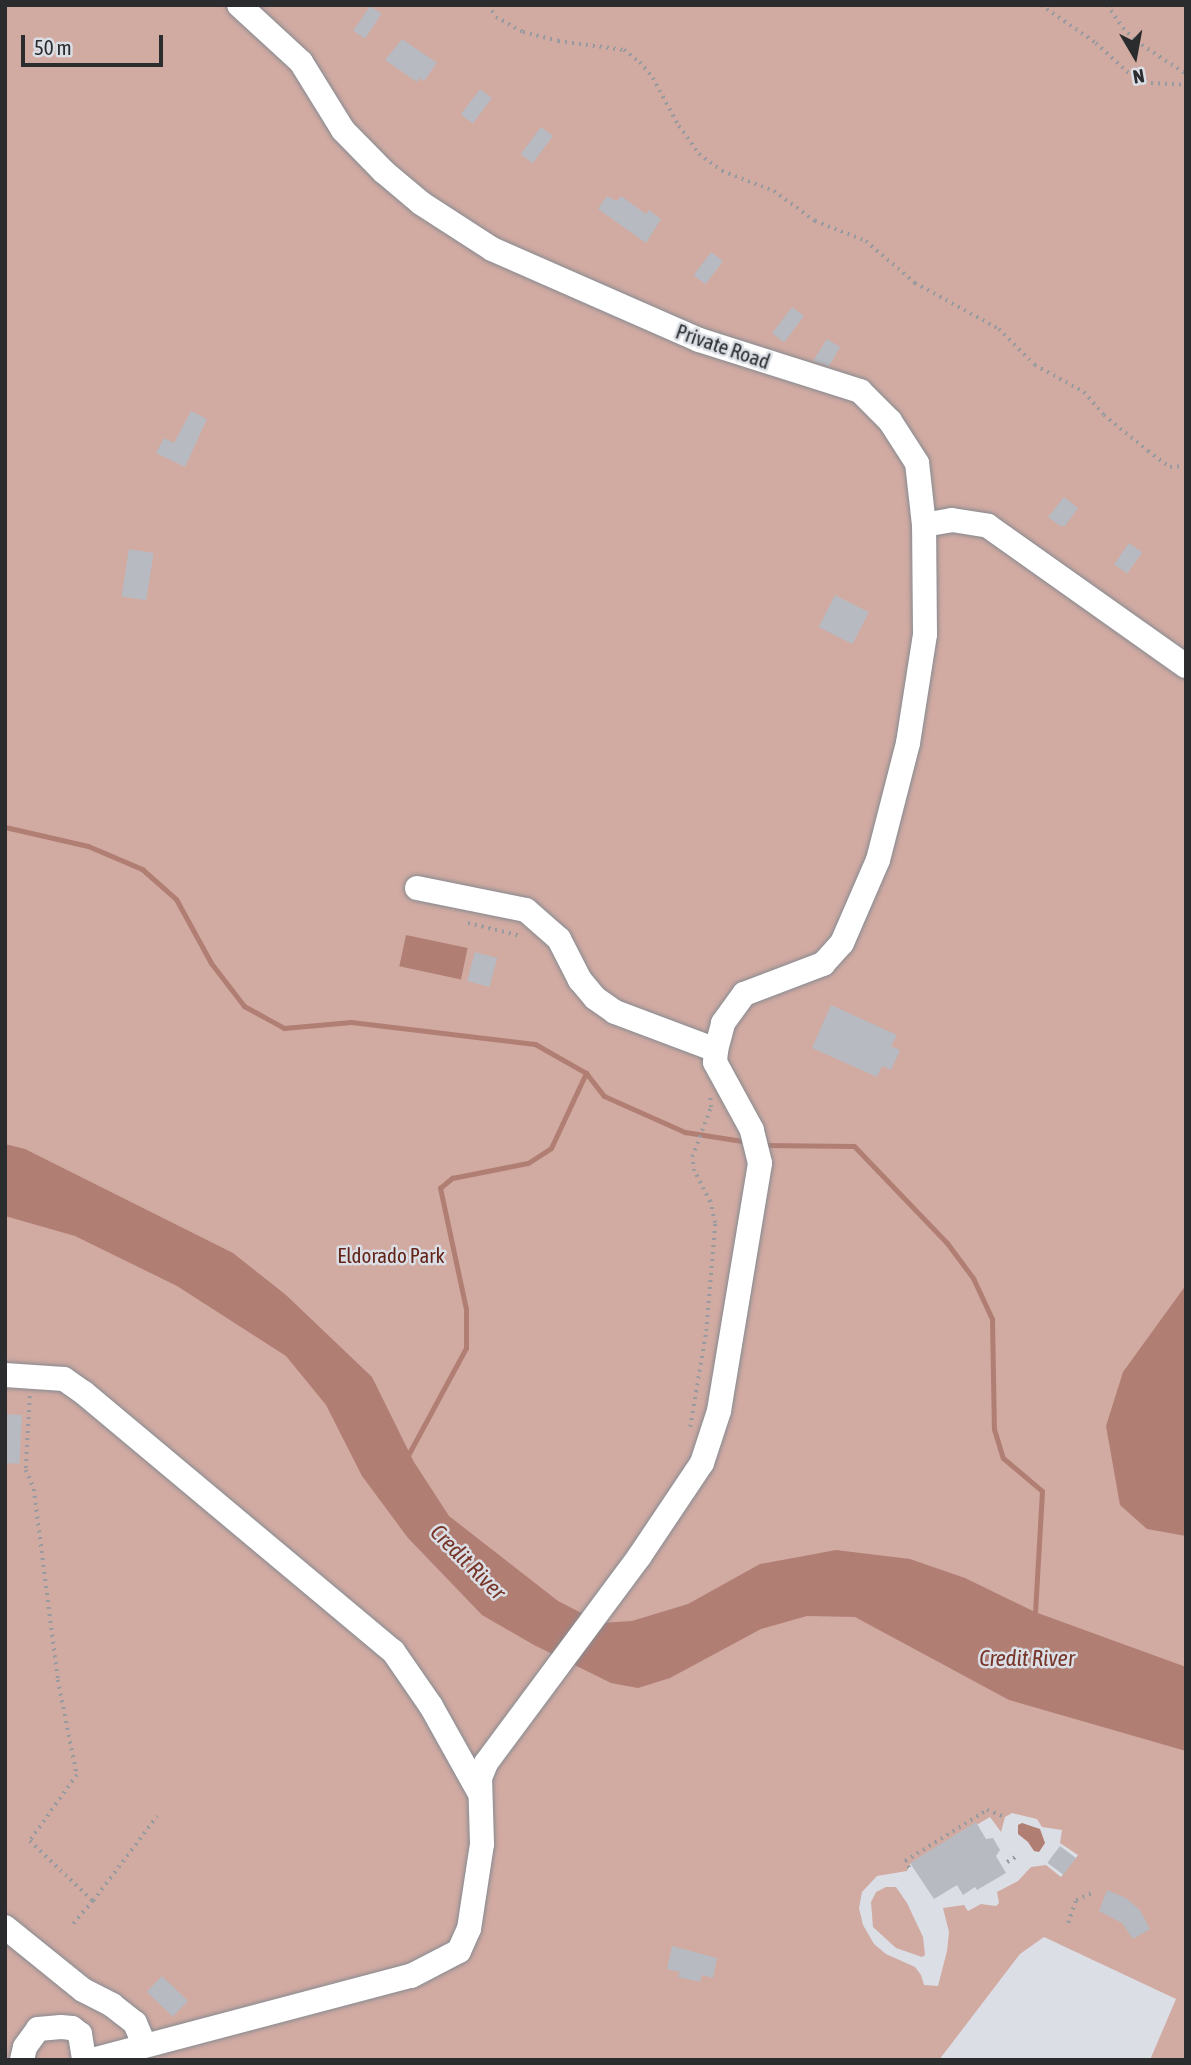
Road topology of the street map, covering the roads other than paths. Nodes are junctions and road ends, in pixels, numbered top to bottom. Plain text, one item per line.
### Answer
1 (239, 5) edge
2 (924, 525) junction
3 (1186, 666) edge
4 (417, 888) dead end
5 (716, 1050) junction
6 (5, 1375) edge
7 (479, 1792) junction
8 (5, 1927) edge
9 (96, 1997) junction
10 (72, 2028) junction
11 (144, 2044) junction
12 (22, 2060) edge
13 (84, 2060) edge
14 (92, 2060) edge

1 - 2 street, Private Road
2 - 3 street
2 - 5 street, Private Road
4 - 5 street
5 - 7 street
6 - 7 street
7 - 11 street
8 - 9 street
9 - 10 street
9 - 11 street
10 - 12 street
10 - 13 street
11 - 14 street

